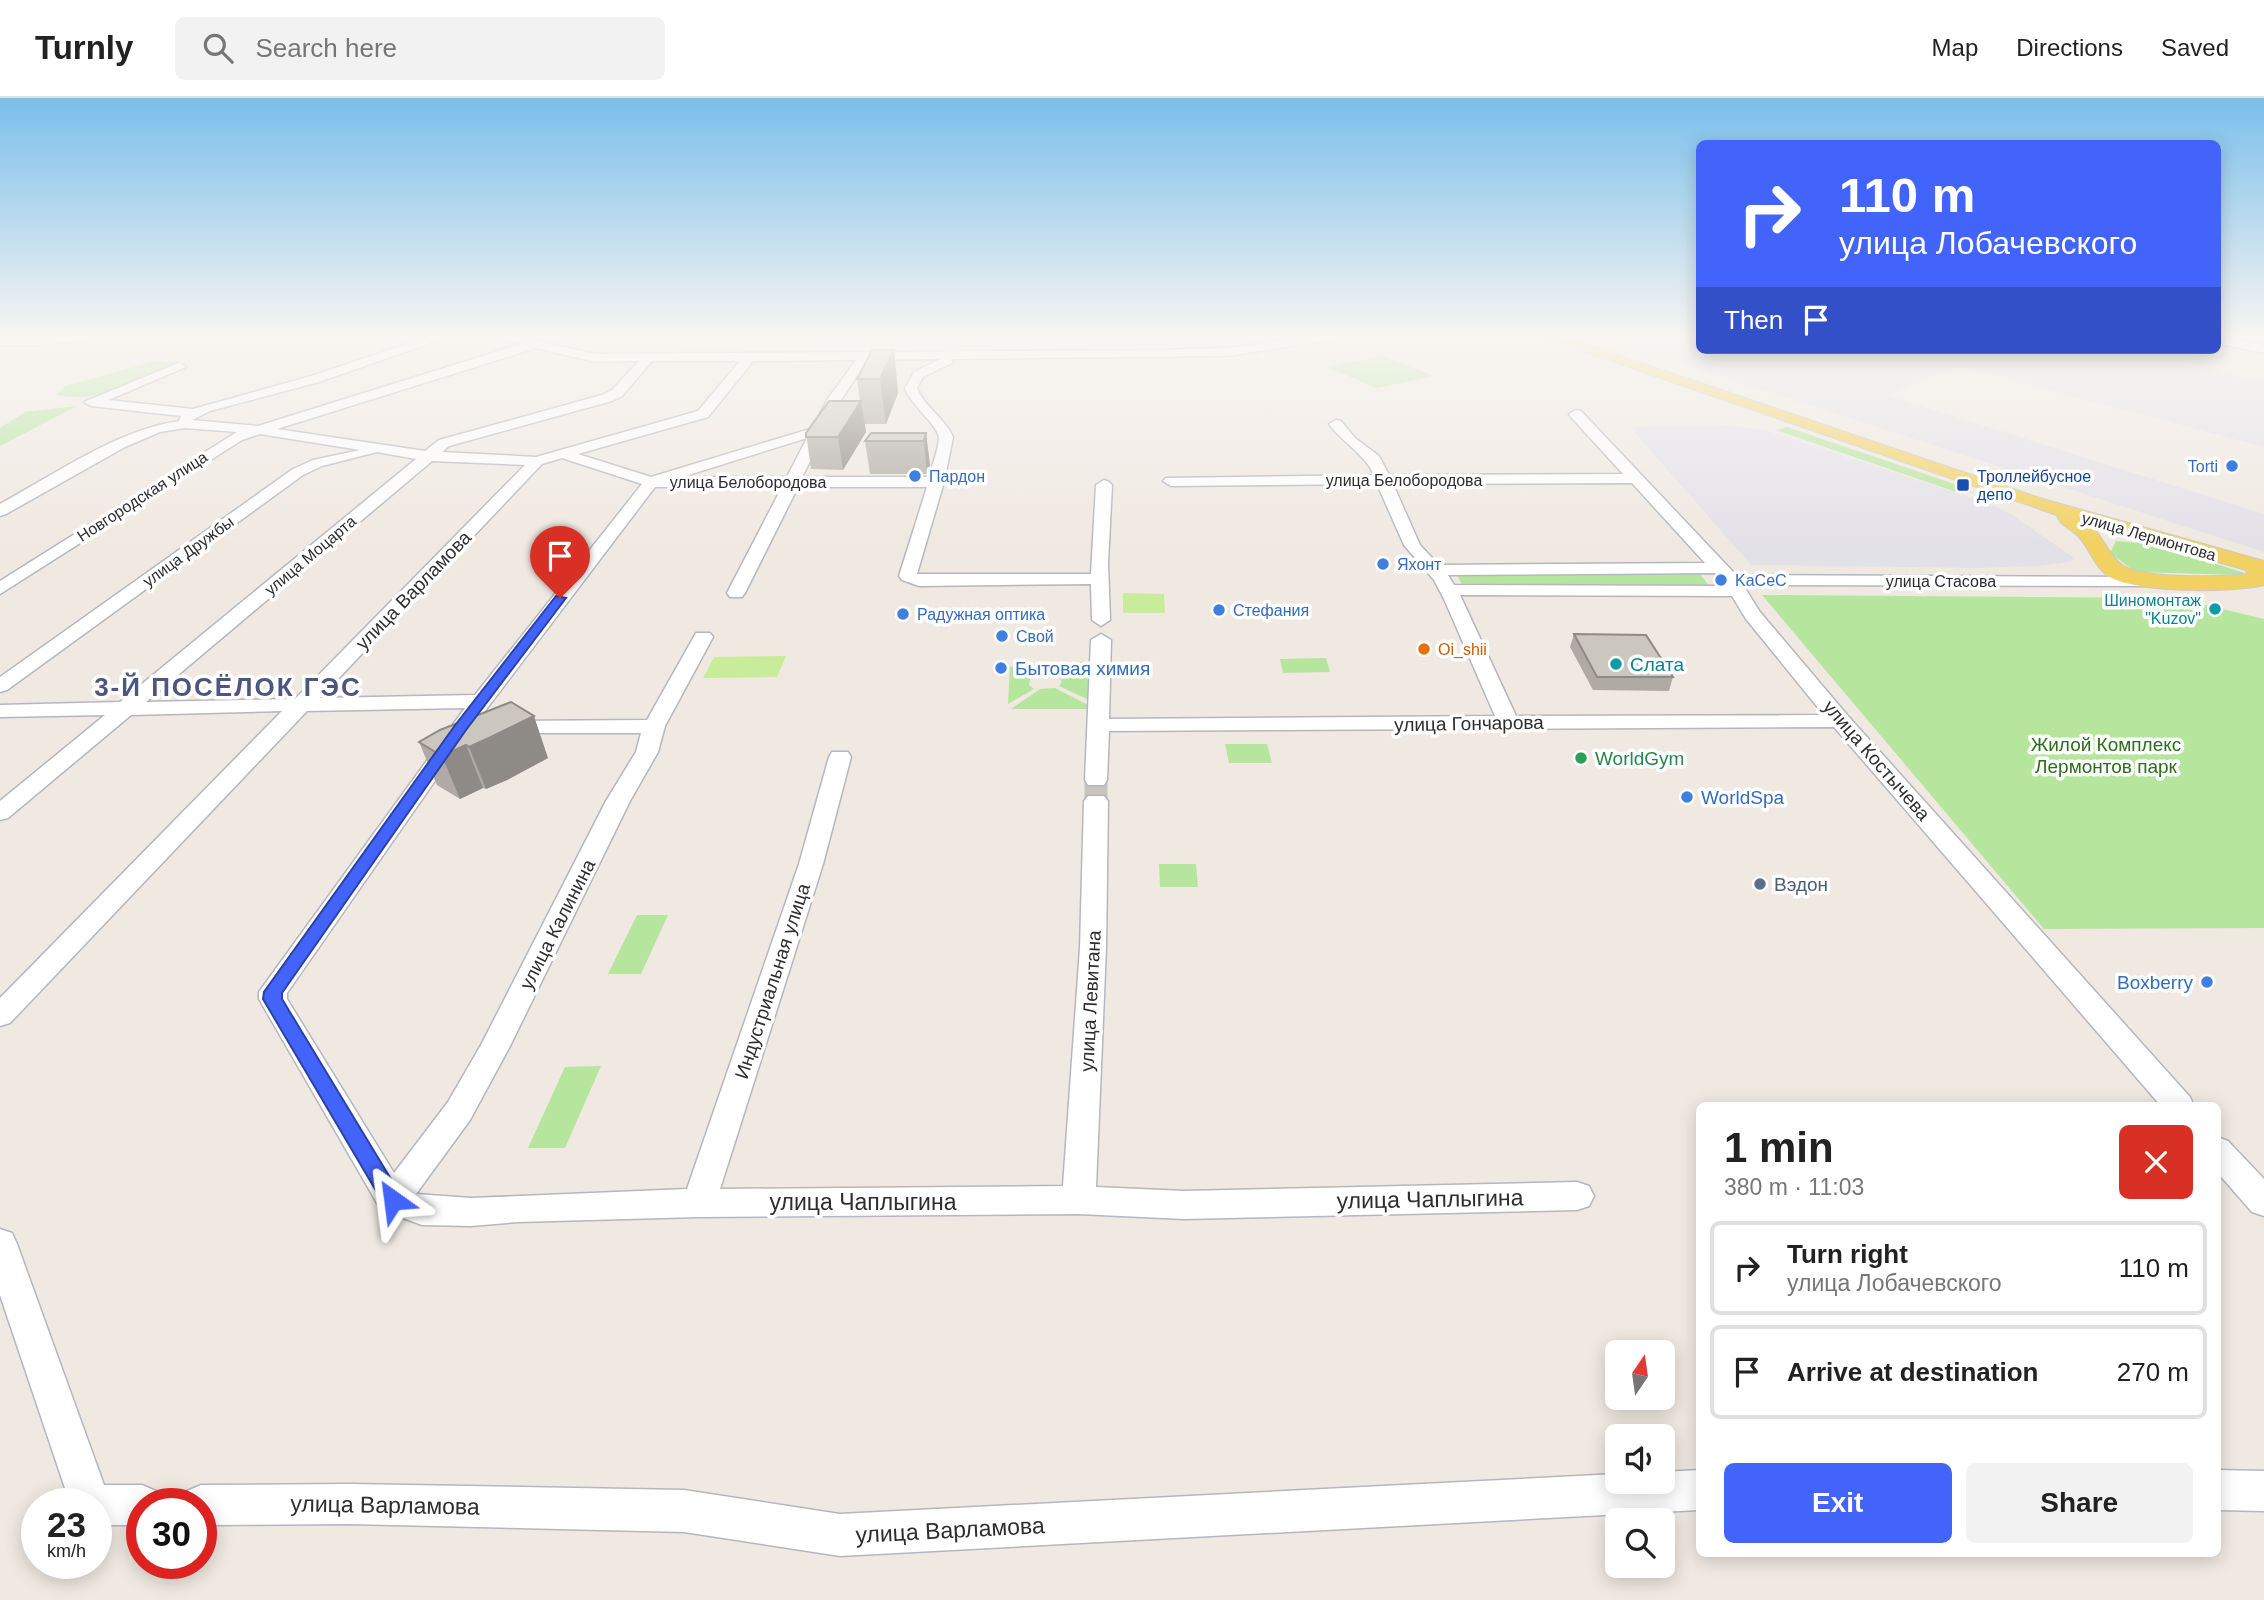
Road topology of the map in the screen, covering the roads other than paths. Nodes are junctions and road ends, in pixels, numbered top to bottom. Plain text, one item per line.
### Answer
1 (115, 405) edge
2 (231, 405) edge
3 (337, 405) edge
4 (581, 405) edge
5 (710, 405) edge
6 (832, 405) edge
7 (919, 405) edge
8 (1749, 405) edge
9 (1576, 414) dead end
10 (190, 418) junction
11 (1336, 424) dead end
12 (259, 430) junction
13 (820, 430) junction
14 (392, 450) junction
15 (563, 454) junction
16 (428, 456) junction
17 (537, 461) junction
18 (1636, 478) junction
19 (1383, 480) junction
20 (1171, 481) dead end
21 (650, 482) junction
22 (791, 482) junction
23 (936, 482) junction
24 (1104, 485) dead end
25 (2036, 503) junction
26 (0, 511) edge
27 (2100, 548) junction
28 (2208, 553) junction
29 (1434, 570) junction
30 (2258, 575) edge
31 (1100, 579) junction
32 (1729, 580) junction
33 (2066, 581) junction
34 (2151, 581) junction
35 (0, 589) edge
36 (1448, 590) junction
37 (736, 593) dead end
38 (703, 638) dead end
39 (0, 686) edge
40 (480, 701) junction
41 (303, 705) junction
42 (129, 707) junction
43 (0, 711) edge
44 (1840, 721) junction
45 (1508, 723) junction
46 (1098, 725) junction
47 (654, 726) junction
48 (461, 727) junction
49 (840, 757) dead end
50 (0, 813) edge
51 (0, 1016) edge
52 (2175, 1102) edge
53 (2221, 1154) edge
54 (1577, 1196) dead end
55 (393, 1200) junction
56 (1079, 1200) junction
57 (2264, 1202) edge
58 (699, 1203) junction
59 (0, 1244) edge
60 (85, 1488) edge
61 (1696, 1490) edge
62 (2221, 1490) edge
63 (2264, 1491) edge
64 (217, 1505) edge

1 - 10 street
2 - 10 street
3 - 12 street, Новгородская улица
4 - 16 street, улица Моцарта
5 - 15 street
6 - 13 street
7 - 23 street
8 - 25 main road, улица Лермонтова
9 - 18 street, улица Костычева
10 - 12 street
10 - 26 street
11 - 19 street
12 - 14 street
12 - 35 street, Новгородская улица
13 - 21 street
13 - 22 street
14 - 16 street
14 - 39 street, улица Дружбы
15 - 17 street
15 - 21 street, улица Белобородова
16 - 17 street
16 - 42 street, улица Моцарта
17 - 41 street, улица Варламова
18 - 19 street, улица Белобородова
18 - 32 street, улица Костычева
19 - 20 street, улица Белобородова
19 - 29 street
21 - 22 street, улица Белобородова
21 - 40 street
22 - 23 street, улица Белобородова
22 - 37 street
23 - 31 street
24 - 31 street, улица Левитана
25 - 27 main road, улица Лермонтова
25 - 28 main road, улица Лермонтова
27 - 28 main road
27 - 33 street, улица Лермонтова
27 - 34 main road
28 - 30 main road
29 - 32 street, улица Стасова
29 - 36 street
30 - 34 main road
31 - 46 street, улица Левитана
32 - 33 street, улица Стасова
32 - 36 street, улица Стасова
32 - 44 street, улица Костычева
33 - 34 street, улица Стасова
36 - 45 street
38 - 47 street, улица Калинина
40 - 41 street
40 - 48 street
41 - 42 street
41 - 51 street, улица Варламова
42 - 43 street
42 - 50 street, улица Моцарта
44 - 45 street, улица Гончарова
44 - 52 street, улица Костычева
45 - 46 street, улица Гончарова
46 - 56 street, улица Левитана
47 - 48 street
47 - 55 street, улица Калинина
48 - 55 street
49 - 58 street, Индустриальная улица
53 - 57 street
54 - 56 street, улица Чаплыгина
55 - 58 street, улица Чаплыгина
56 - 58 street, улица Чаплыгина
59 - 60 street
61 - 64 street, улица Варламова
62 - 63 street

